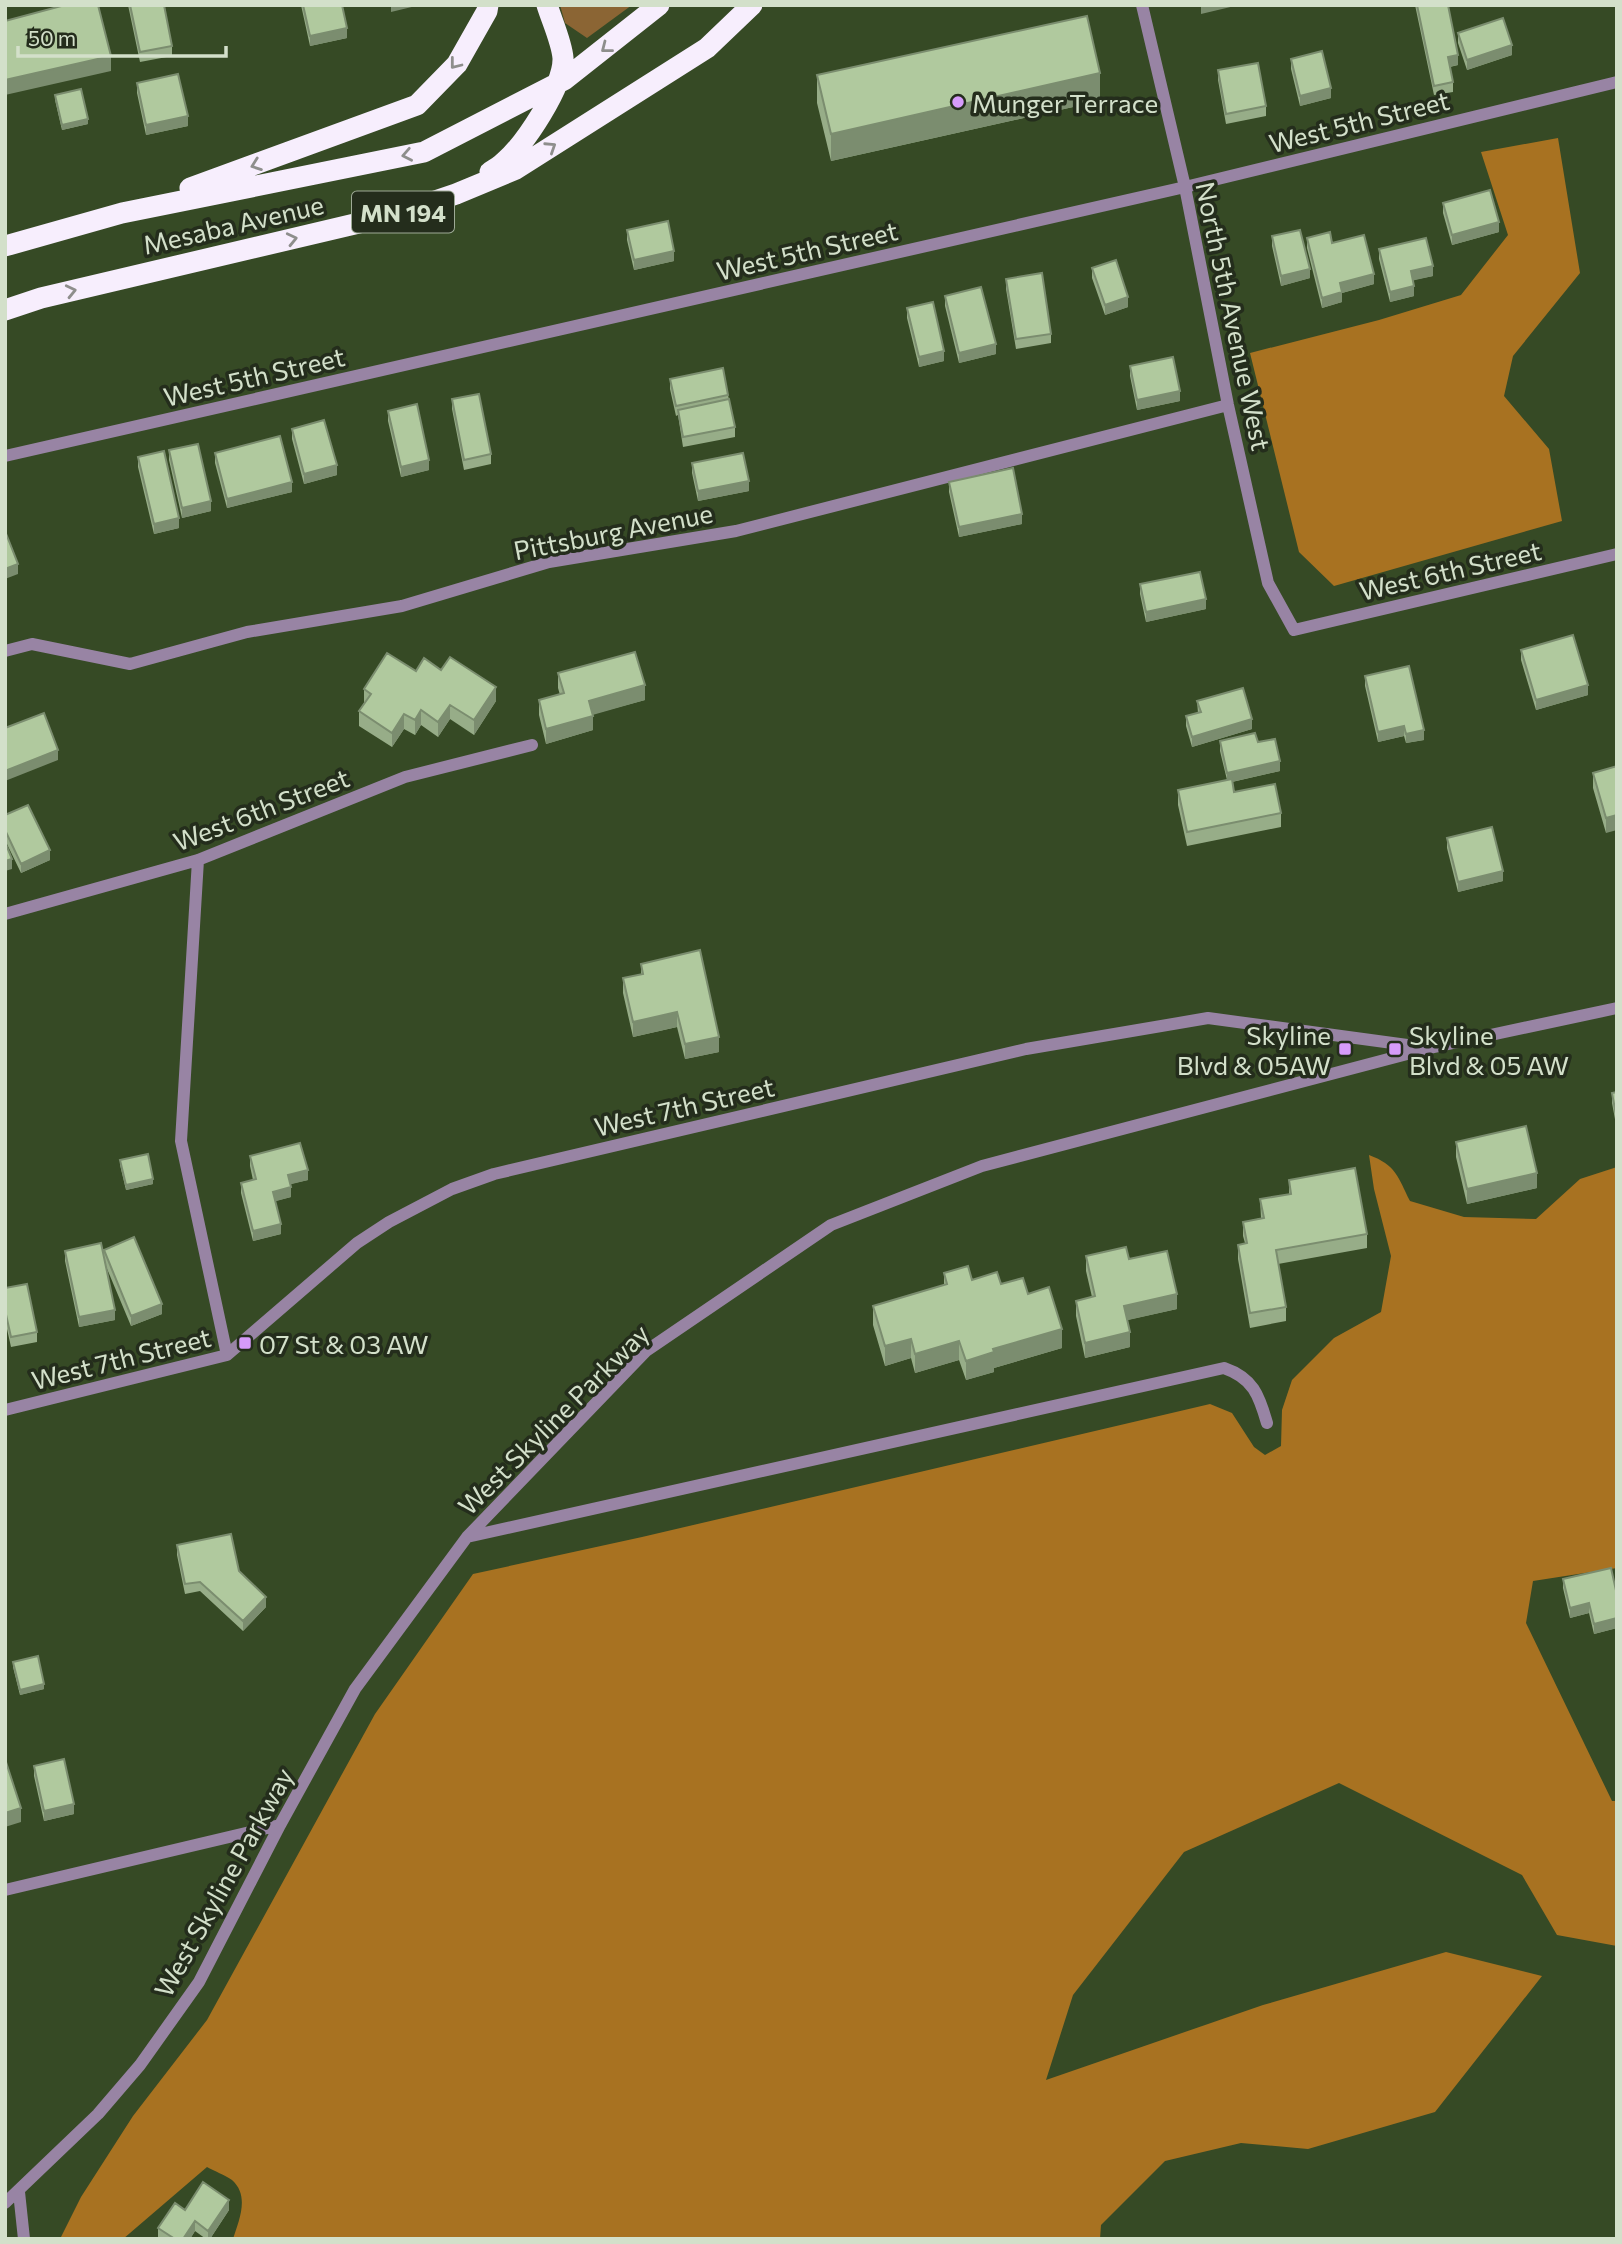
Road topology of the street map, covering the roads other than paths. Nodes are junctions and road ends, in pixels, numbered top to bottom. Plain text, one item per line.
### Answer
1 (488, 5) edge
2 (547, 5) edge
3 (659, 5) edge
4 (752, 5) edge
5 (1142, 5) edge
6 (1617, 82) edge
7 (556, 85) junction
8 (1185, 187) junction
9 (456, 194) junction
10 (122, 213) junction
11 (5, 246) edge
12 (5, 310) edge
13 (1228, 405) junction
14 (5, 456) edge
15 (1617, 554) edge
16 (1294, 630) joint
17 (5, 651) edge
18 (532, 745) dead end
19 (198, 860) junction
20 (5, 914) edge
21 (1617, 1008) edge
22 (1430, 1048) junction
23 (227, 1355) junction
24 (5, 1410) edge
25 (1267, 1423) dead end
26 (467, 1537) junction
27 (280, 1825) junction
28 (5, 1890) edge
29 (19, 2192) junction
30 (5, 2203) edge
31 (24, 2239) edge

1 -> 10 highway
2 - 7 highway
3 -> 7 highway, Mesaba Avenue / MN 194
9 -> 4 highway, Mesaba Avenue / MN 194
5 - 8 street, North 5th Avenue West
6 - 8 street, West 5th Street
7 - 9 highway
7 -> 10 highway, Mesaba Avenue / MN 194
8 - 13 street, North 5th Avenue West
8 - 14 street, West 5th Street
12 -> 9 highway, Mesaba Avenue / MN 194
10 - 11 highway, Mesaba Avenue / MN 194
13 - 16 street, North 5th Avenue West
13 - 17 street, Pittsburg Avenue
15 - 16 street, West 6th Street
18 - 19 street, West 6th Street
19 - 20 street, West 6th Street
19 - 23 street
21 - 22 street, West Skyline Parkway
22 - 23 street, West 7th Street
22 - 26 street, West Skyline Parkway
23 - 24 street, West 7th Street
25 - 26 street
26 - 27 street, West Skyline Parkway
27 - 28 street
27 - 29 street, West Skyline Parkway
29 - 30 street, West Skyline Parkway
29 - 31 street

